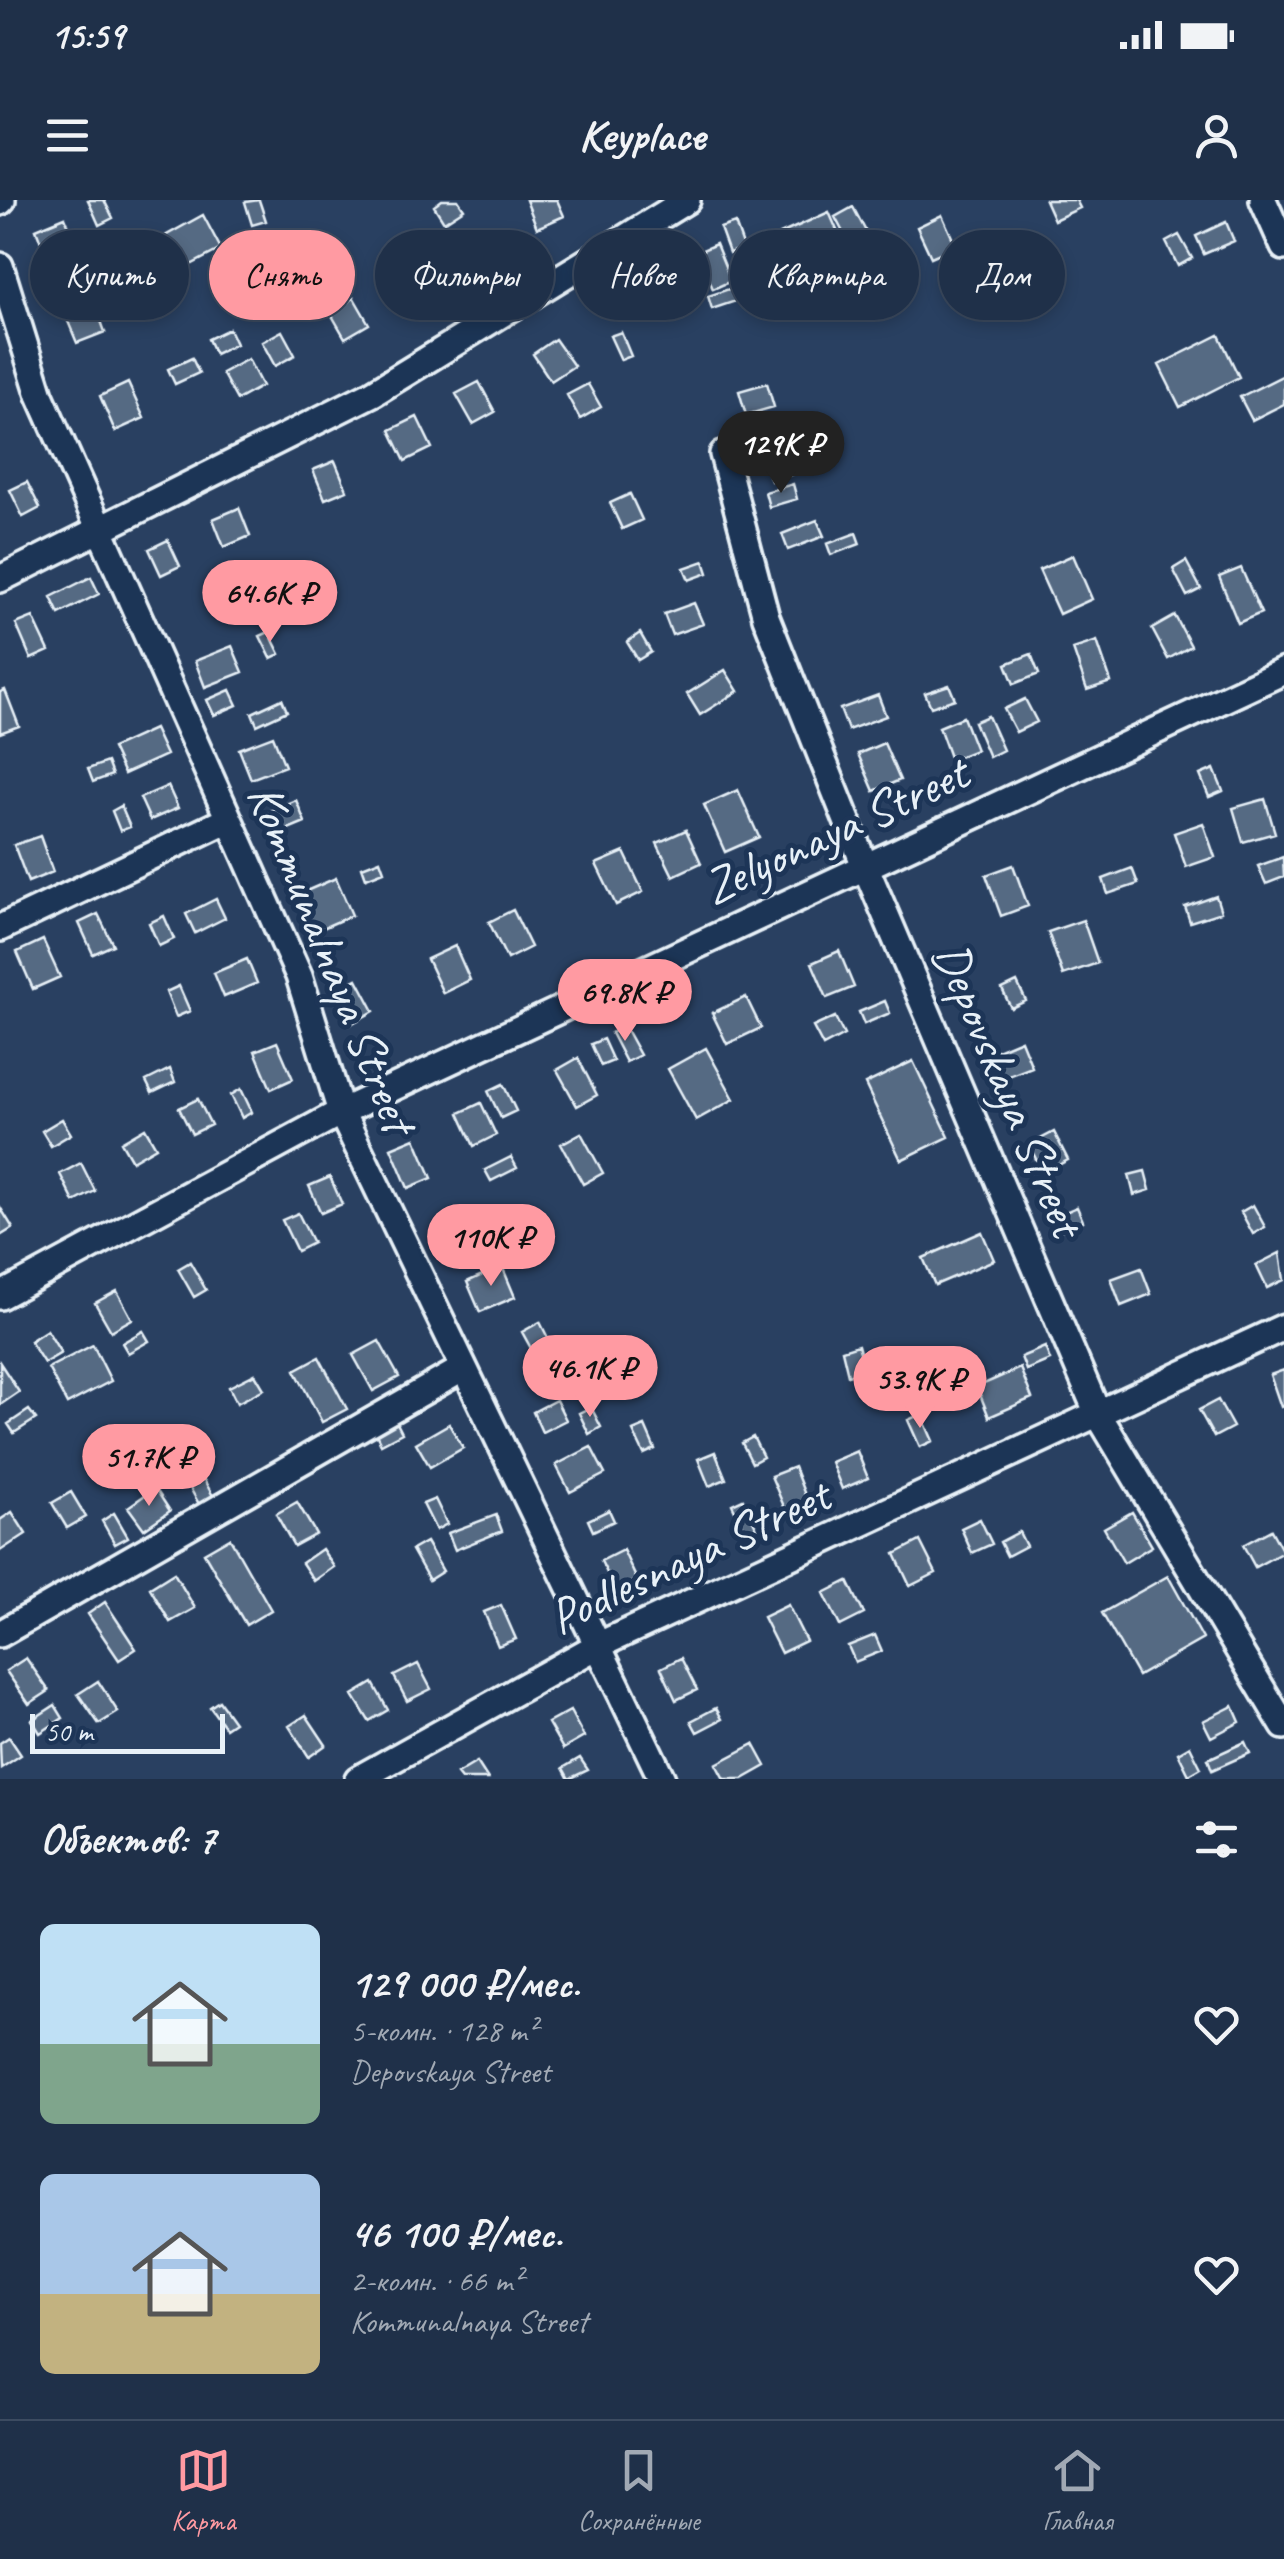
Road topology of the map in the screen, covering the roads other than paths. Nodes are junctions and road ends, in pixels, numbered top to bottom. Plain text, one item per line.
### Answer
1 (687, 200) edge
2 (1263, 200) edge
3 (1284, 247) edge
4 (0, 266) edge
5 (6, 305) edge
6 (723, 454) dead end
7 (101, 531) junction
8 (0, 579) edge
9 (1284, 671) edge
10 (229, 820) junction
11 (866, 866) junction
12 (0, 928) edge
13 (341, 1112) junction
14 (0, 1296) edge
15 (1284, 1327) edge
16 (464, 1368) junction
17 (1098, 1414) junction
18 (0, 1634) edge
19 (597, 1646) junction
20 (1284, 1726) edge
21 (358, 1779) edge
22 (662, 1779) edge

1 - 7 street
2 - 3 street
4 - 5 street, Kommunalnaya Street
5 - 7 street, Kommunalnaya Street
6 - 11 street, Depovskaya Street
7 - 8 street
7 - 10 street, Kommunalnaya Street
9 - 11 street, Zelyonaya Street
10 - 12 street
10 - 13 street, Kommunalnaya Street
11 - 13 street, Zelyonaya Street
11 - 17 street, Depovskaya Street
13 - 14 street, Zelyonaya Street
13 - 16 street, Kommunalnaya Street
15 - 17 street, Podlesnaya Street
16 - 18 street
16 - 19 street, Kommunalnaya Street
17 - 19 street, Podlesnaya Street
17 - 20 street, Depovskaya Street
19 - 21 street, Podlesnaya Street
19 - 22 street, Kommunalnaya Street

